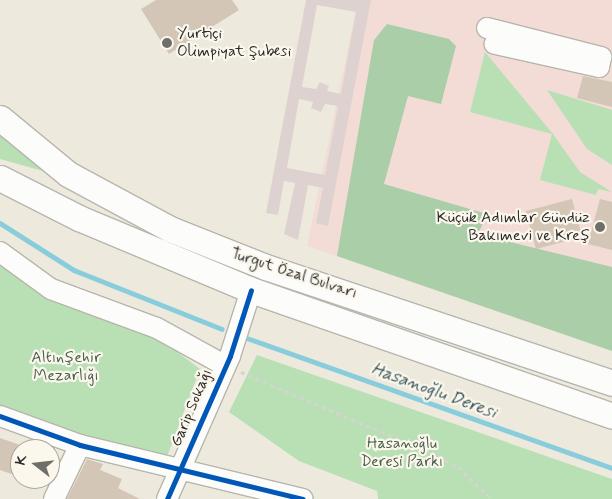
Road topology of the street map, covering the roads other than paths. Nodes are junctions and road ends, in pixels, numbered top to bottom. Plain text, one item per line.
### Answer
1 (0, 118) edge
2 (0, 178) edge
3 (0, 252) edge
4 (266, 267) junction
5 (251, 290) junction
6 (227, 360) junction
7 (612, 382) edge
8 (0, 416) edge
9 (612, 416) edge
10 (80, 445) junction
11 (179, 469) junction
12 (54, 499) edge
13 (167, 499) edge
14 (303, 499) edge

1 - 4 main road, Turgut Özal Bulvarı
2 - 5 main road, Turgut Özal Bulvarı
3 - 6 street
4 - 5 main road
4 - 7 main road, Turgut Özal Bulvarı
5 - 6 street, Garip Sokağı
5 - 9 main road, Turgut Özal Bulvarı
6 - 11 street, Garip Sokağı
8 - 10 street
10 - 11 street
10 - 12 street
11 - 13 street, Garip Sokağı
11 - 14 street

